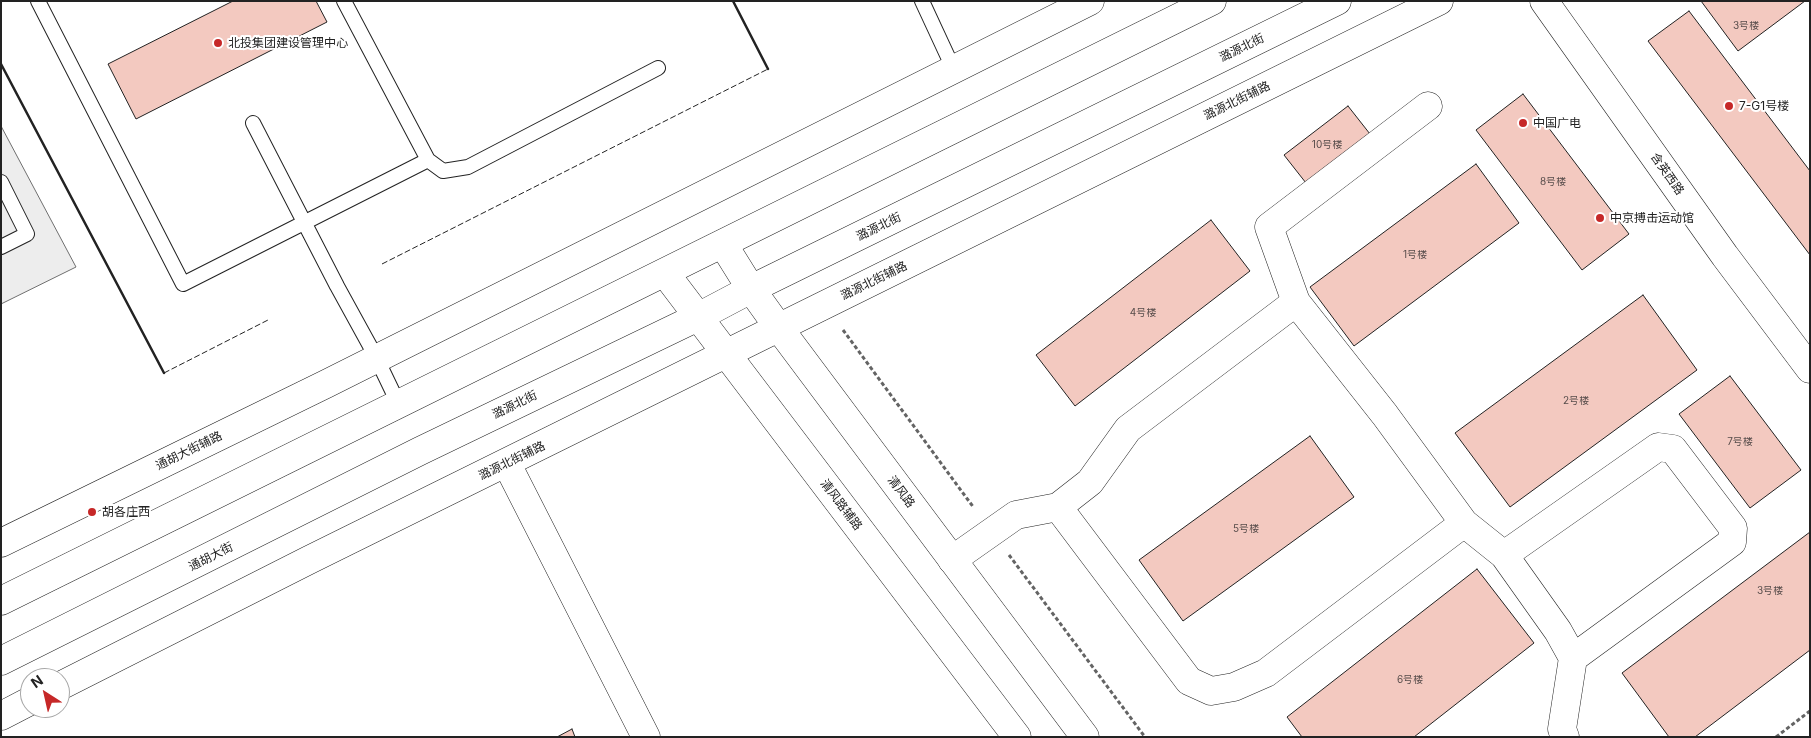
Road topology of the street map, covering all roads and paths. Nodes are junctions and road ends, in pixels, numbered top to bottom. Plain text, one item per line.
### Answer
1 (38, 1) edge
2 (344, 1) edge
3 (922, 1) edge
4 (1090, 1) edge
5 (1212, 1) edge
6 (1337, 1) edge
7 (1439, 1) edge
8 (1544, 1) edge
9 (658, 68) dead end
10 (954, 70) junction
11 (1428, 106) dead end
12 (253, 123) dead end
13 (428, 160) junction
14 (1, 182) edge
15 (304, 223) junction
16 (724, 244) junction
17 (1, 247) edge
18 (665, 273) junction
19 (751, 290) junction
20 (1296, 302) junction
21 (698, 317) junction
22 (779, 328) junction
23 (728, 355) junction
24 (376, 357) junction
25 (1810, 369) edge
26 (399, 405) junction
27 (420, 451) joint
28 (507, 464) junction
29 (1058, 507) junction
30 (1464, 523) junction
31 (1, 544) edge
32 (1504, 555) junction
33 (952, 560) junction
34 (1, 601) edge
35 (1573, 658) junction
36 (1, 661) edge
37 (70, 681) edge
38 (20, 706) edge
39 (1810, 711) edge
40 (1, 716) edge
41 (646, 737) edge
42 (1017, 737) edge
43 (1085, 737) edge
44 (1565, 737) edge
45 (1776, 737) edge

1 - 15 lane
2 - 13 lane
3 - 10 lane
4 - 10 street
5 - 16 street
6 - 19 street, 潞源北街
7 - 22 street, 潞源北街辅路
8 - 25 street, 含英西路
9 - 13 lane
10 - 24 street
11 - 20 street
12 - 15 lane
13 - 15 lane
14 - 17 lane
15 - 24 lane
16 - 18 street
16 - 19 street, 清风路
18 - 21 street, 清风路辅路
18 - 26 street
19 - 21 street, 潞源北街
19 - 22 street, 清风路
20 - 29 street
20 - 30 street
21 - 23 street, 清风路辅路
21 - 27 street, 潞源北街
22 - 23 street, 潞源北街辅路
22 - 33 street, 清风路
23 - 28 street, 潞源北街辅路
23 - 42 street, 清风路辅路
24 - 26 lane
24 - 31 street, 通胡大街辅路
26 - 34 street
27 - 36 street, 通胡大街
28 - 37 street, 潞源北街辅路
28 - 41 street
29 - 30 street
29 - 33 street
30 - 32 street
32 - 35 street
32 - 35 street
33 - 43 street, 清风路
35 - 44 street
38 - 40 street
39 - 45 path

